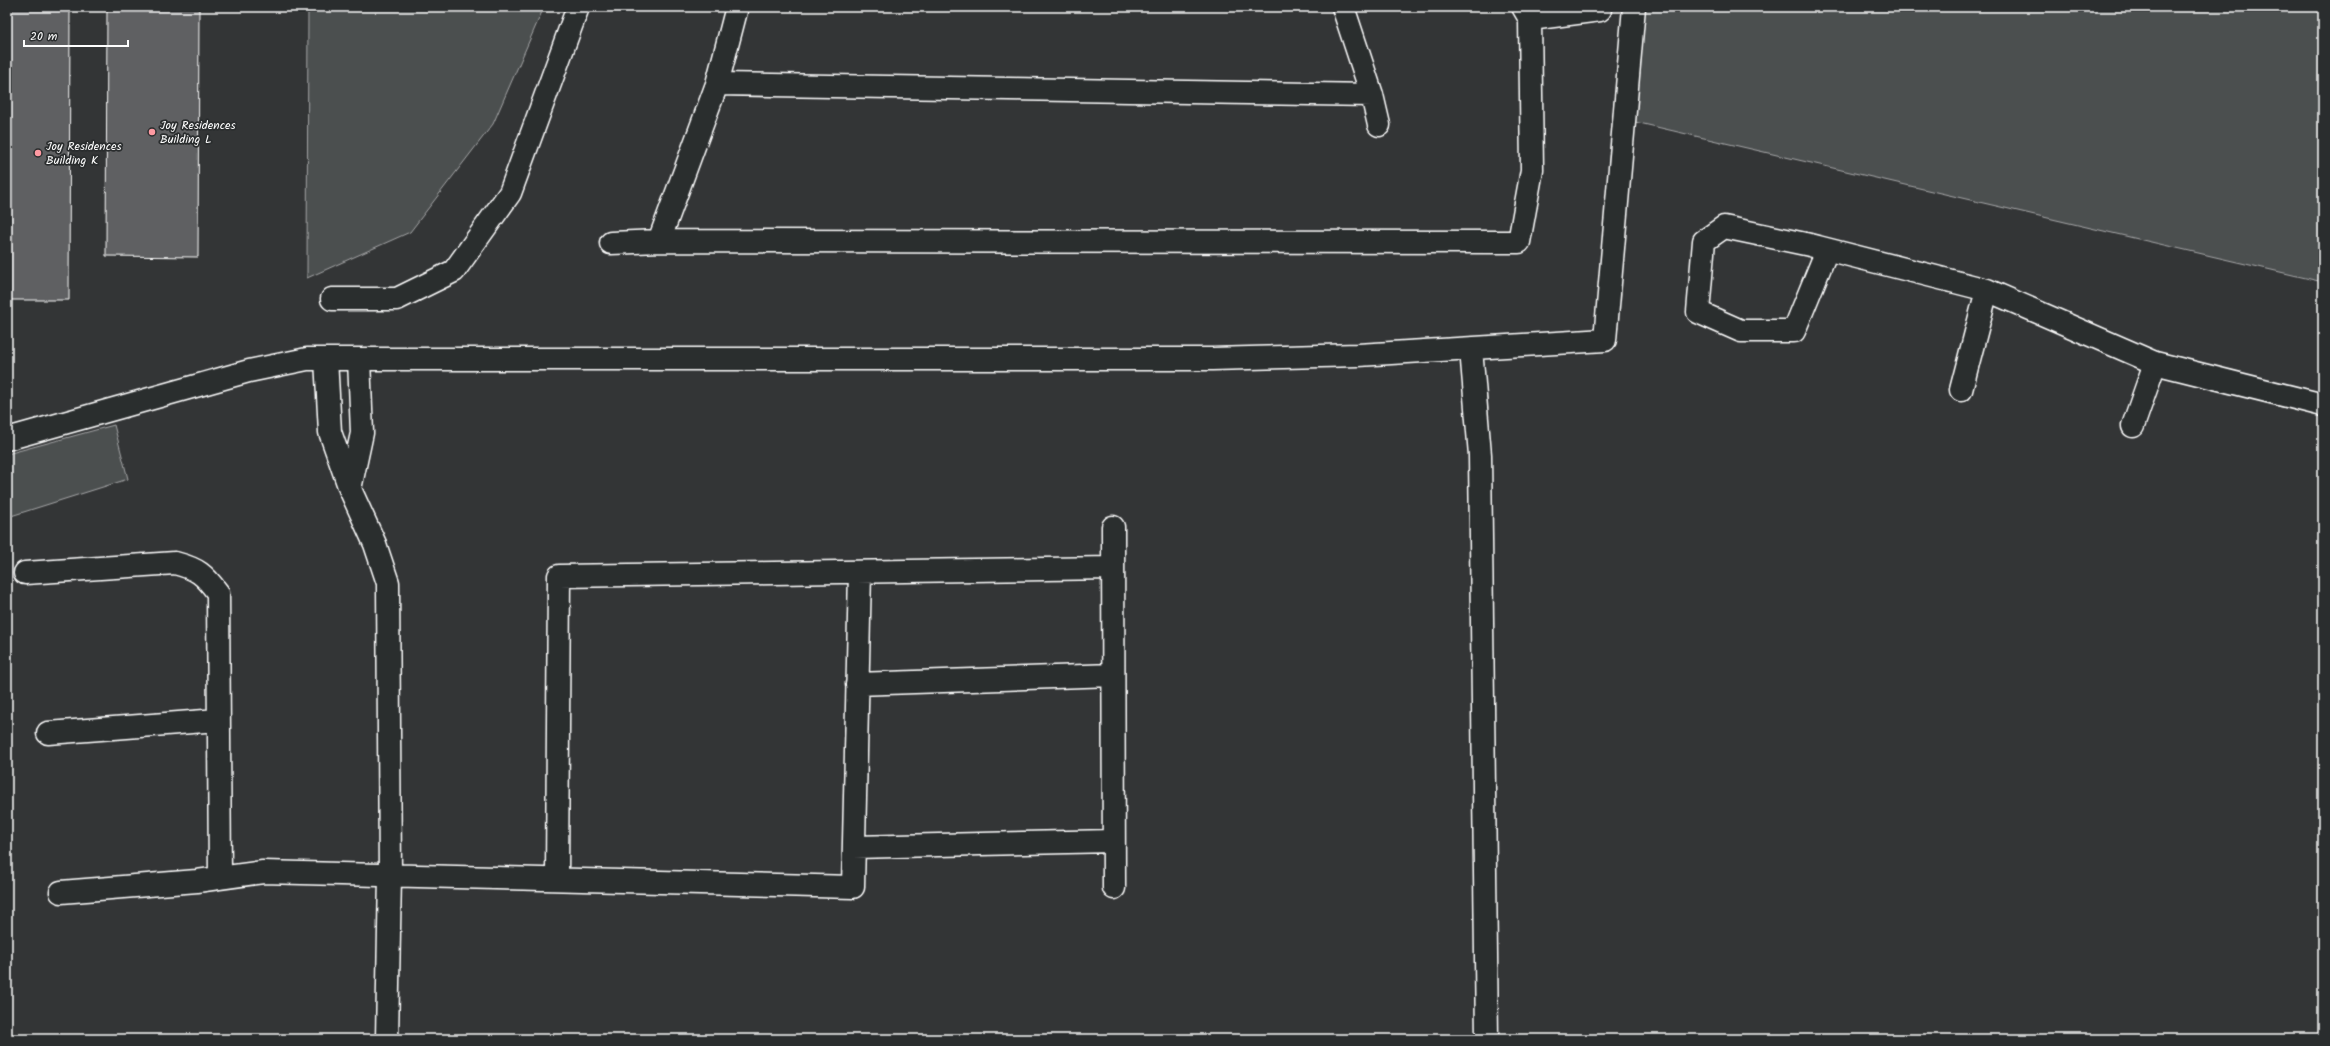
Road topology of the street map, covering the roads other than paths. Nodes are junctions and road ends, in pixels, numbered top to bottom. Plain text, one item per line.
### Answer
1 (578, 7) edge
2 (737, 7) edge
3 (1343, 7) edge
4 (1600, 7) edge
5 (1634, 7) edge
6 (1526, 13) edge
7 (717, 84) junction
8 (1372, 95) junction
9 (1379, 125) dead end
10 (659, 242) junction
11 (611, 243) dead end
12 (1827, 250) junction
13 (1987, 290) junction
14 (332, 299) dead end
15 (1471, 349) junction
16 (326, 359) junction
17 (359, 359) junction
18 (2155, 364) junction
19 (1961, 390) dead end
20 (2323, 406) edge
21 (2133, 426) dead end
22 (7, 439) edge
23 (350, 489) junction
24 (1113, 527) dead end
25 (1113, 568) junction
26 (860, 572) junction
27 (24, 573) dead end
28 (1113, 675) junction
29 (857, 684) junction
30 (218, 720) junction
31 (48, 733) dead end
32 (1114, 841) junction
33 (854, 847) junction
34 (390, 875) junction
35 (220, 878) junction
36 (557, 879) junction
37 (1114, 888) dead end
38 (61, 892) dead end
39 (387, 1039) edge
40 (1487, 1039) edge

1 - 14 street
2 - 7 street
3 - 8 street
4 - 6 street
5 - 15 street
6 - 10 street
7 - 8 street
7 - 10 street
8 - 9 street
10 - 11 street
12 - 12 street
12 - 13 street
13 - 18 street
13 - 19 street
15 - 17 street
15 - 40 street
16 - 17 street
16 - 22 street
16 - 23 street
17 - 23 street
18 - 20 street
18 - 21 street
23 - 34 street
24 - 25 street
25 - 26 street
25 - 28 street
26 - 29 street
26 - 36 street
27 - 30 street
28 - 29 street
28 - 32 street
29 - 33 street
30 - 31 street
30 - 35 street
32 - 33 street
32 - 37 street
33 - 36 street
34 - 35 street
34 - 36 street
34 - 39 street
35 - 38 street

